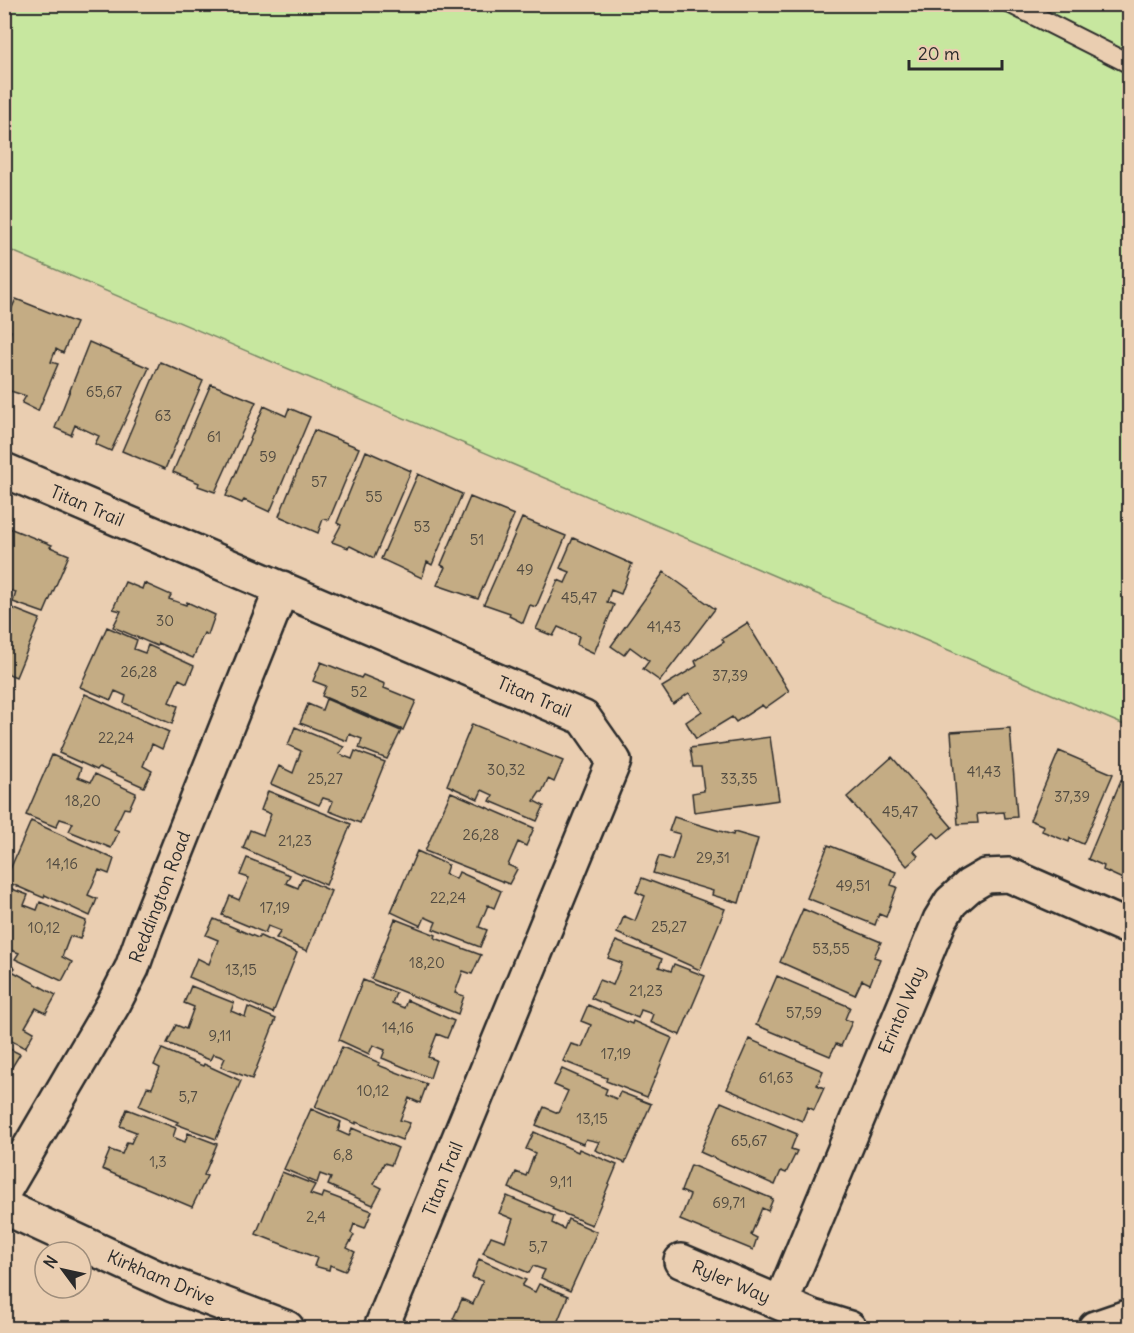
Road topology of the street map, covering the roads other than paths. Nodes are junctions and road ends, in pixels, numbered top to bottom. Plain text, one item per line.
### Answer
1 (1011, 4) edge
2 (1130, 64) edge
3 (4, 470) edge
4 (282, 588) junction
5 (1130, 927) edge
6 (4, 1191) edge
7 (4, 1208) edge
8 (681, 1262) dead end
9 (781, 1303) junction
10 (1130, 1316) edge
11 (287, 1329) edge
12 (381, 1329) edge
13 (849, 1329) edge
14 (1095, 1329) edge

1 - 2 lane
3 - 4 street, Titan Trail
4 - 6 street, Reddington Road
4 - 12 street, Titan Trail
5 - 9 street, Erintol Way
7 - 11 street, Kirkham Drive
8 - 9 street, Ryler Way
9 - 13 street, Ryler Way
10 - 14 street

